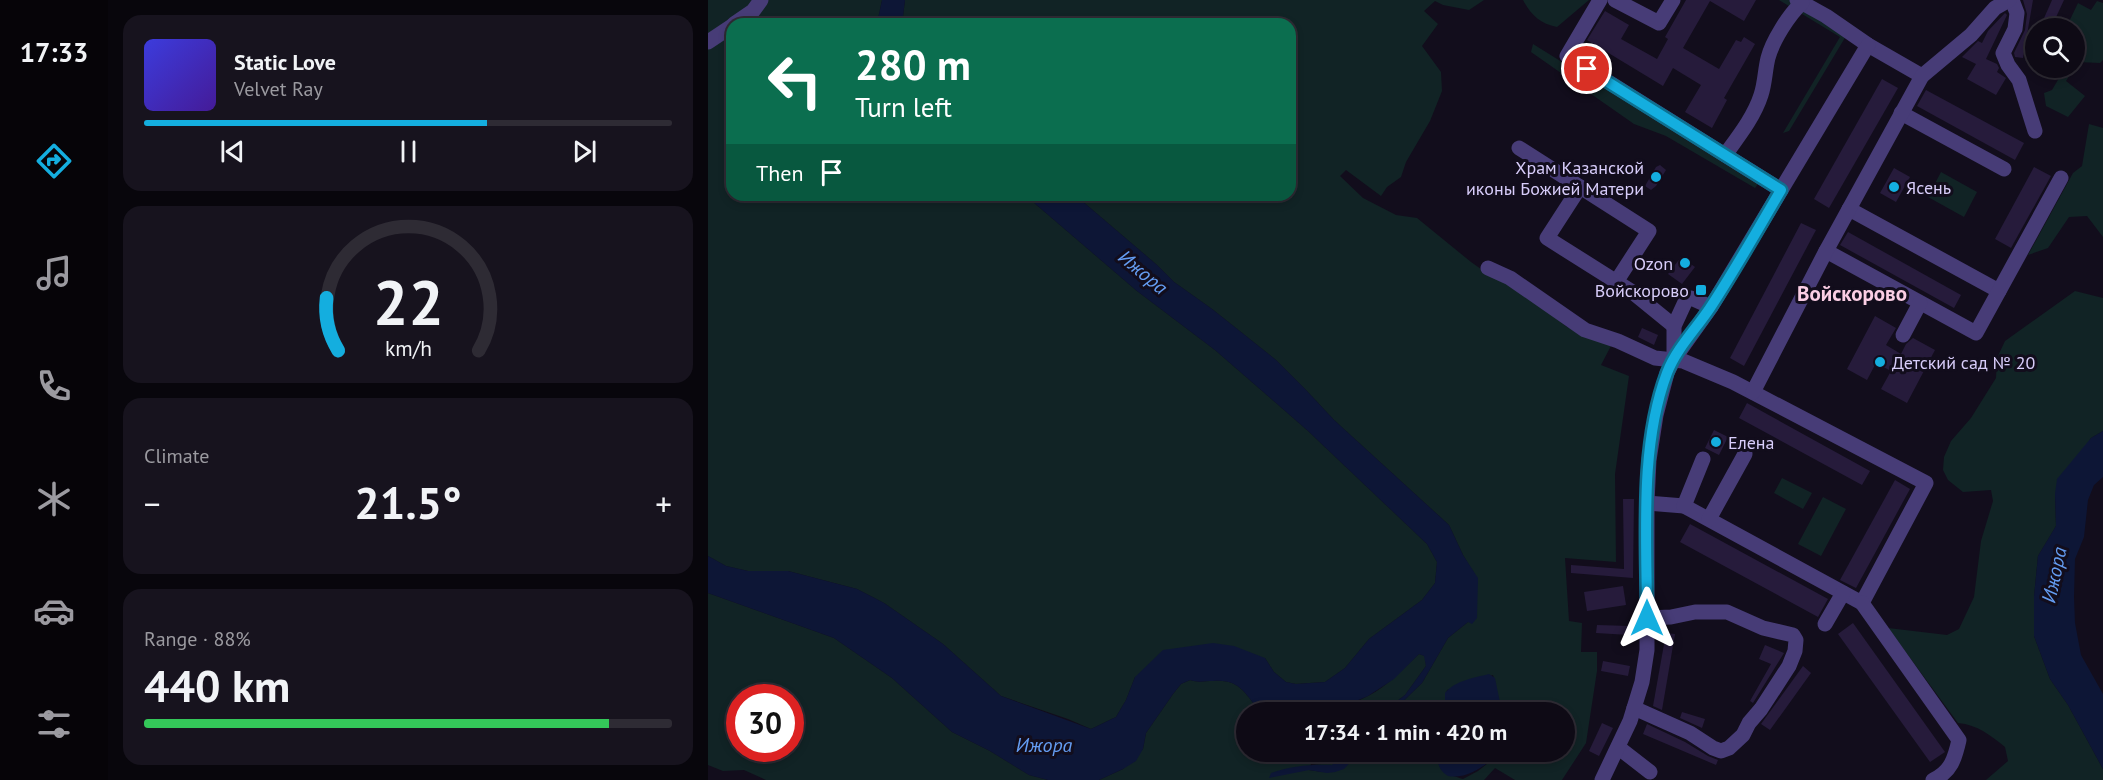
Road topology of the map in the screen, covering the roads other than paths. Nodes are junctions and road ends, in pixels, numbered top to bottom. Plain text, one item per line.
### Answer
1 (761, 0) edge
2 (1600, 0) edge
3 (1615, 0) edge
4 (1673, 0) edge
5 (2010, 0) edge
6 (1799, 2) edge
7 (743, 18) edge
8 (726, 30) edge
9 (708, 42) edge
10 (1868, 45) junction
11 (1922, 76) junction
12 (1901, 113) junction
13 (2035, 131) dead end
14 (1519, 148) dead end
15 (1725, 155) junction
16 (2004, 170) dead end
17 (2061, 178) dead end
18 (1580, 186) junction
19 (1781, 190) junction
20 (1849, 209) junction
21 (1826, 251) junction
22 (1488, 268) dead end
23 (1616, 282) junction
24 (1999, 291) junction
25 (1920, 303) junction
26 (1711, 307) junction
27 (1674, 326) junction
28 (1903, 335) dead end
29 (1674, 359) junction
30 (1753, 392) junction
31 (1744, 454) dead end
32 (1703, 459) dead end
33 (1647, 503) junction
34 (1684, 506) junction
35 (1709, 519) junction
36 (1843, 593) junction
37 (1862, 603) junction
38 (1647, 618) junction
39 (1825, 624) dead end
40 (1634, 708) junction
41 (1619, 748) junction
42 (1650, 772) dead end
43 (1602, 780) edge
44 (1933, 780) edge

1 - 7 street
2 - 15 street
3 - 4 street
5 - 11 street
5 - 13 street
6 - 10 street
6 - 15 street
8 - 9 street
10 - 11 street
10 - 19 street
11 - 12 street
12 - 16 street
12 - 20 street
14 - 18 street
15 - 19 street
17 - 24 street
18 - 23 street
18 - 23 street
19 - 26 street
20 - 21 street
20 - 24 street
21 - 25 street
21 - 30 street
22 - 29 street
23 - 27 street
24 - 25 street
25 - 28 street
26 - 27 street
26 - 29 street
27 - 29 street
29 - 30 street
29 - 33 street
30 - 37 street
31 - 35 street
32 - 34 street
33 - 34 street
33 - 38 street
34 - 35 street
35 - 36 street
36 - 37 street
36 - 39 street
37 - 44 street
38 - 40 street
38 - 40 street
40 - 41 street
41 - 42 street
41 - 43 street

